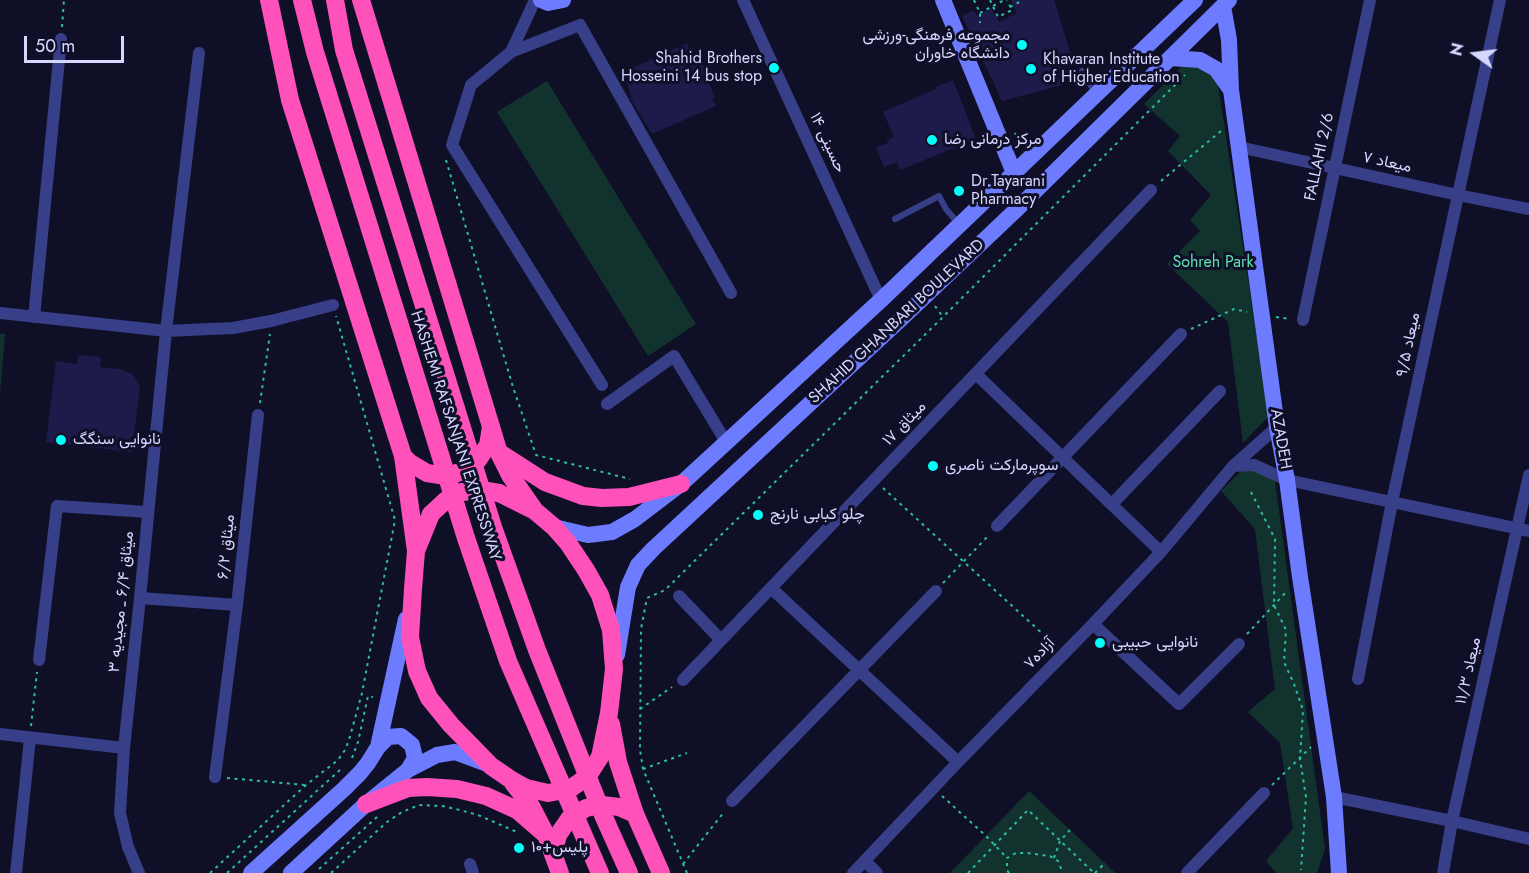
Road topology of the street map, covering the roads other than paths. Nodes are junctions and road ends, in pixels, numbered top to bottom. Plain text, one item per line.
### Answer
1 (269, 0) edge
2 (302, 0) edge
3 (335, 0) edge
4 (361, 0) edge
5 (366, 0) edge
6 (535, 0) edge
7 (542, 0) edge
8 (563, 0) edge
9 (743, 0) edge
10 (943, 0) edge
11 (1195, 0) edge
12 (1370, 0) edge
13 (1500, 0) edge
14 (1226, 3) edge
15 (61, 39) road end
16 (376, 47) junction
17 (511, 52) junction
18 (199, 53) dead end
19 (1170, 58) junction
20 (1082, 71) dead end
21 (1231, 90) junction
22 (1096, 94) junction
23 (1239, 147) junction
24 (1334, 169) junction
25 (1014, 173) junction
26 (1151, 190) road end
27 (1458, 195) junction
28 (1529, 209) edge
29 (895, 219) dead end
30 (962, 223) junction
31 (731, 293) dead end
32 (881, 300) junction
33 (333, 305) road end
34 (0, 314) edge
35 (34, 317) junction
36 (901, 319) junction
37 (1303, 320) road end
38 (166, 331) junction
39 (1180, 334) road end
40 (976, 374) junction
41 (602, 386) dead end
42 (1220, 391) dead end
43 (607, 404) dead end
44 (258, 415) road end
45 (491, 427) junction
46 (1277, 427) junction
47 (726, 442) junction
48 (499, 453) junction
49 (403, 456) junction
50 (1063, 457) junction
51 (1233, 466) junction
52 (1529, 475) edge
53 (1287, 480) junction
54 (681, 484) junction
55 (1392, 502) junction
56 (1112, 504) junction
57 (535, 511) junction
58 (148, 512) junction
59 (997, 526) road end
60 (554, 527) junction
61 (1523, 530) edge
62 (416, 551) junction
63 (1161, 552) junction
64 (771, 588) junction
65 (413, 589) junction
66 (936, 591) road end
67 (679, 596) dead end
68 (140, 598) junction
69 (237, 605) junction
70 (1093, 624) junction
71 (721, 640) junction
72 (1239, 644) road end
73 (39, 660) road end
74 (614, 669) junction
75 (858, 670) junction
76 (1358, 679) dead end
77 (683, 680) road end
78 (609, 713) junction
79 (0, 734) edge
80 (30, 738) junction
81 (378, 747) junction
82 (124, 748) junction
83 (958, 762) junction
84 (491, 766) junction
85 (408, 770) junction
86 (215, 777) road end
87 (510, 779) junction
88 (1264, 793) road end
89 (1334, 797) junction
90 (732, 801) road end
91 (372, 810) junction
92 (635, 814) junction
93 (1452, 821) junction
94 (546, 835) junction
95 (1529, 839) edge
96 (553, 854) junction
97 (865, 861) junction
98 (16, 873) edge
99 (139, 873) edge
100 (251, 873) edge
101 (291, 873) edge
102 (560, 873) edge
103 (600, 873) edge
104 (629, 873) edge
105 (661, 873) edge
106 (853, 873) edge
107 (877, 873) edge
108 (1187, 873) edge
109 (1339, 873) edge
110 (1443, 873) edge

1 - 49 highway
2 - 103 highway, HASHEMI RAFSANJANI EXPRESSWAY
3 - 104 highway, HASHEMI RAFSANJANI EXPRESSWAY
4 - 16 highway
5 - 16 main road
6 - 17 street
7 - 8 main road
9 - 32 street, حسینی ۱۴
10 - 25 main road
11 - 22 main road, SHAHID GHANBARI BOULEVARD
12 - 24 street, FALLAHI 2/6
13 - 27 street, میعاد ۹/۵
14 - 19 main road, SHAHID GHANBARI BOULEVARD
14 - 21 main road, AZADEH
15 - 35 street
16 - 45 highway
17 - 31 street
17 - 41 street
18 - 38 street, میثاق ۶/۴ ـ مجیدیه ۳
19 - 21 main road
19 - 36 main road, SHAHID GHANBARI BOULEVARD
20 - 22 lane
21 - 23 main road, AZADEH
22 - 25 main road, SHAHID GHANBARI BOULEVARD
23 - 24 street, میعاد ۷
23 - 46 main road, AZADEH
24 - 27 street, میعاد ۷
24 - 37 street, FALLAHI 2/6
25 - 30 main road, SHAHID GHANBARI BOULEVARD
26 - 40 street, میثاق ۱۷
27 - 28 street, میعاد ۷
27 - 55 street, میعاد ۹/۵
29 - 30 lane
30 - 32 main road, SHAHID GHANBARI BOULEVARD
32 - 36 main road
32 - 47 main road, SHAHID GHANBARI BOULEVARD
33 - 38 street
34 - 35 street
35 - 38 street
36 - 74 main road, SHAHID GHANBARI BOULEVARD
38 - 58 street, میثاق ۶/۴ ـ مجیدیه ۳
39 - 50 street
40 - 50 street
40 - 64 street, میثاق ۱۷
42 - 56 street
43 - 47 street
44 - 69 street, میثاق ۶/۲
45 - 48 highway
45 - 49 highway, bridge
46 - 51 street, آزاده۷
46 - 53 main road, AZADEH
47 - 54 main road, SHAHID GHANBARI BOULEVARD
48 - 54 highway
48 - 57 highway
49 - 62 highway
50 - 56 street
50 - 59 street
51 - 53 street
51 - 63 street, آزاده۷
52 - 61 street, میعاد ۱۱/۳
53 - 55 street
53 - 89 main road, AZADEH
54 - 60 main road, SHAHID GHANBARI BOULEVARD
55 - 61 street
55 - 76 street, میعاد ۹/۵
56 - 63 street
57 - 60 highway
57 - 62 highway, bridge
58 - 68 street, میثاق ۶/۴ ـ مجیدیه ۳
58 - 73 street
60 - 74 highway
61 - 93 street, میعاد ۱۱/۳
62 - 65 highway
63 - 70 street, آزاده۷
64 - 71 street, میثاق ۱۷
64 - 75 street
65 - 81 main road
65 - 84 highway
66 - 75 street
67 - 71 street
68 - 69 street
68 - 82 street, میثاق ۶/۴ ـ مجیدیه ۳
69 - 86 street, میثاق ۶/۲
70 - 72 street
70 - 83 street, آزاده۷
71 - 77 street, میثاق ۱۷
74 - 78 highway
75 - 83 street
75 - 90 street
78 - 87 highway, bridge
78 - 92 highway
79 - 80 street
80 - 82 street
80 - 98 street
81 - 85 main road
81 - 100 main road
82 - 99 street, میثاق ۶/۴ ـ مجیدیه ۳
83 - 97 street, آزاده۷
84 - 85 main road
84 - 87 highway
85 - 91 main road
87 - 94 highway
88 - 108 street
89 - 93 street
89 - 109 main road, AZADEH
91 - 94 highway
91 - 101 main road
92 - 96 highway, bridge
92 - 105 highway
93 - 95 street
93 - 110 street, میعاد ۱۱/۳
94 - 96 highway
96 - 102 highway
97 - 106 street, آزاده۷
97 - 107 street

